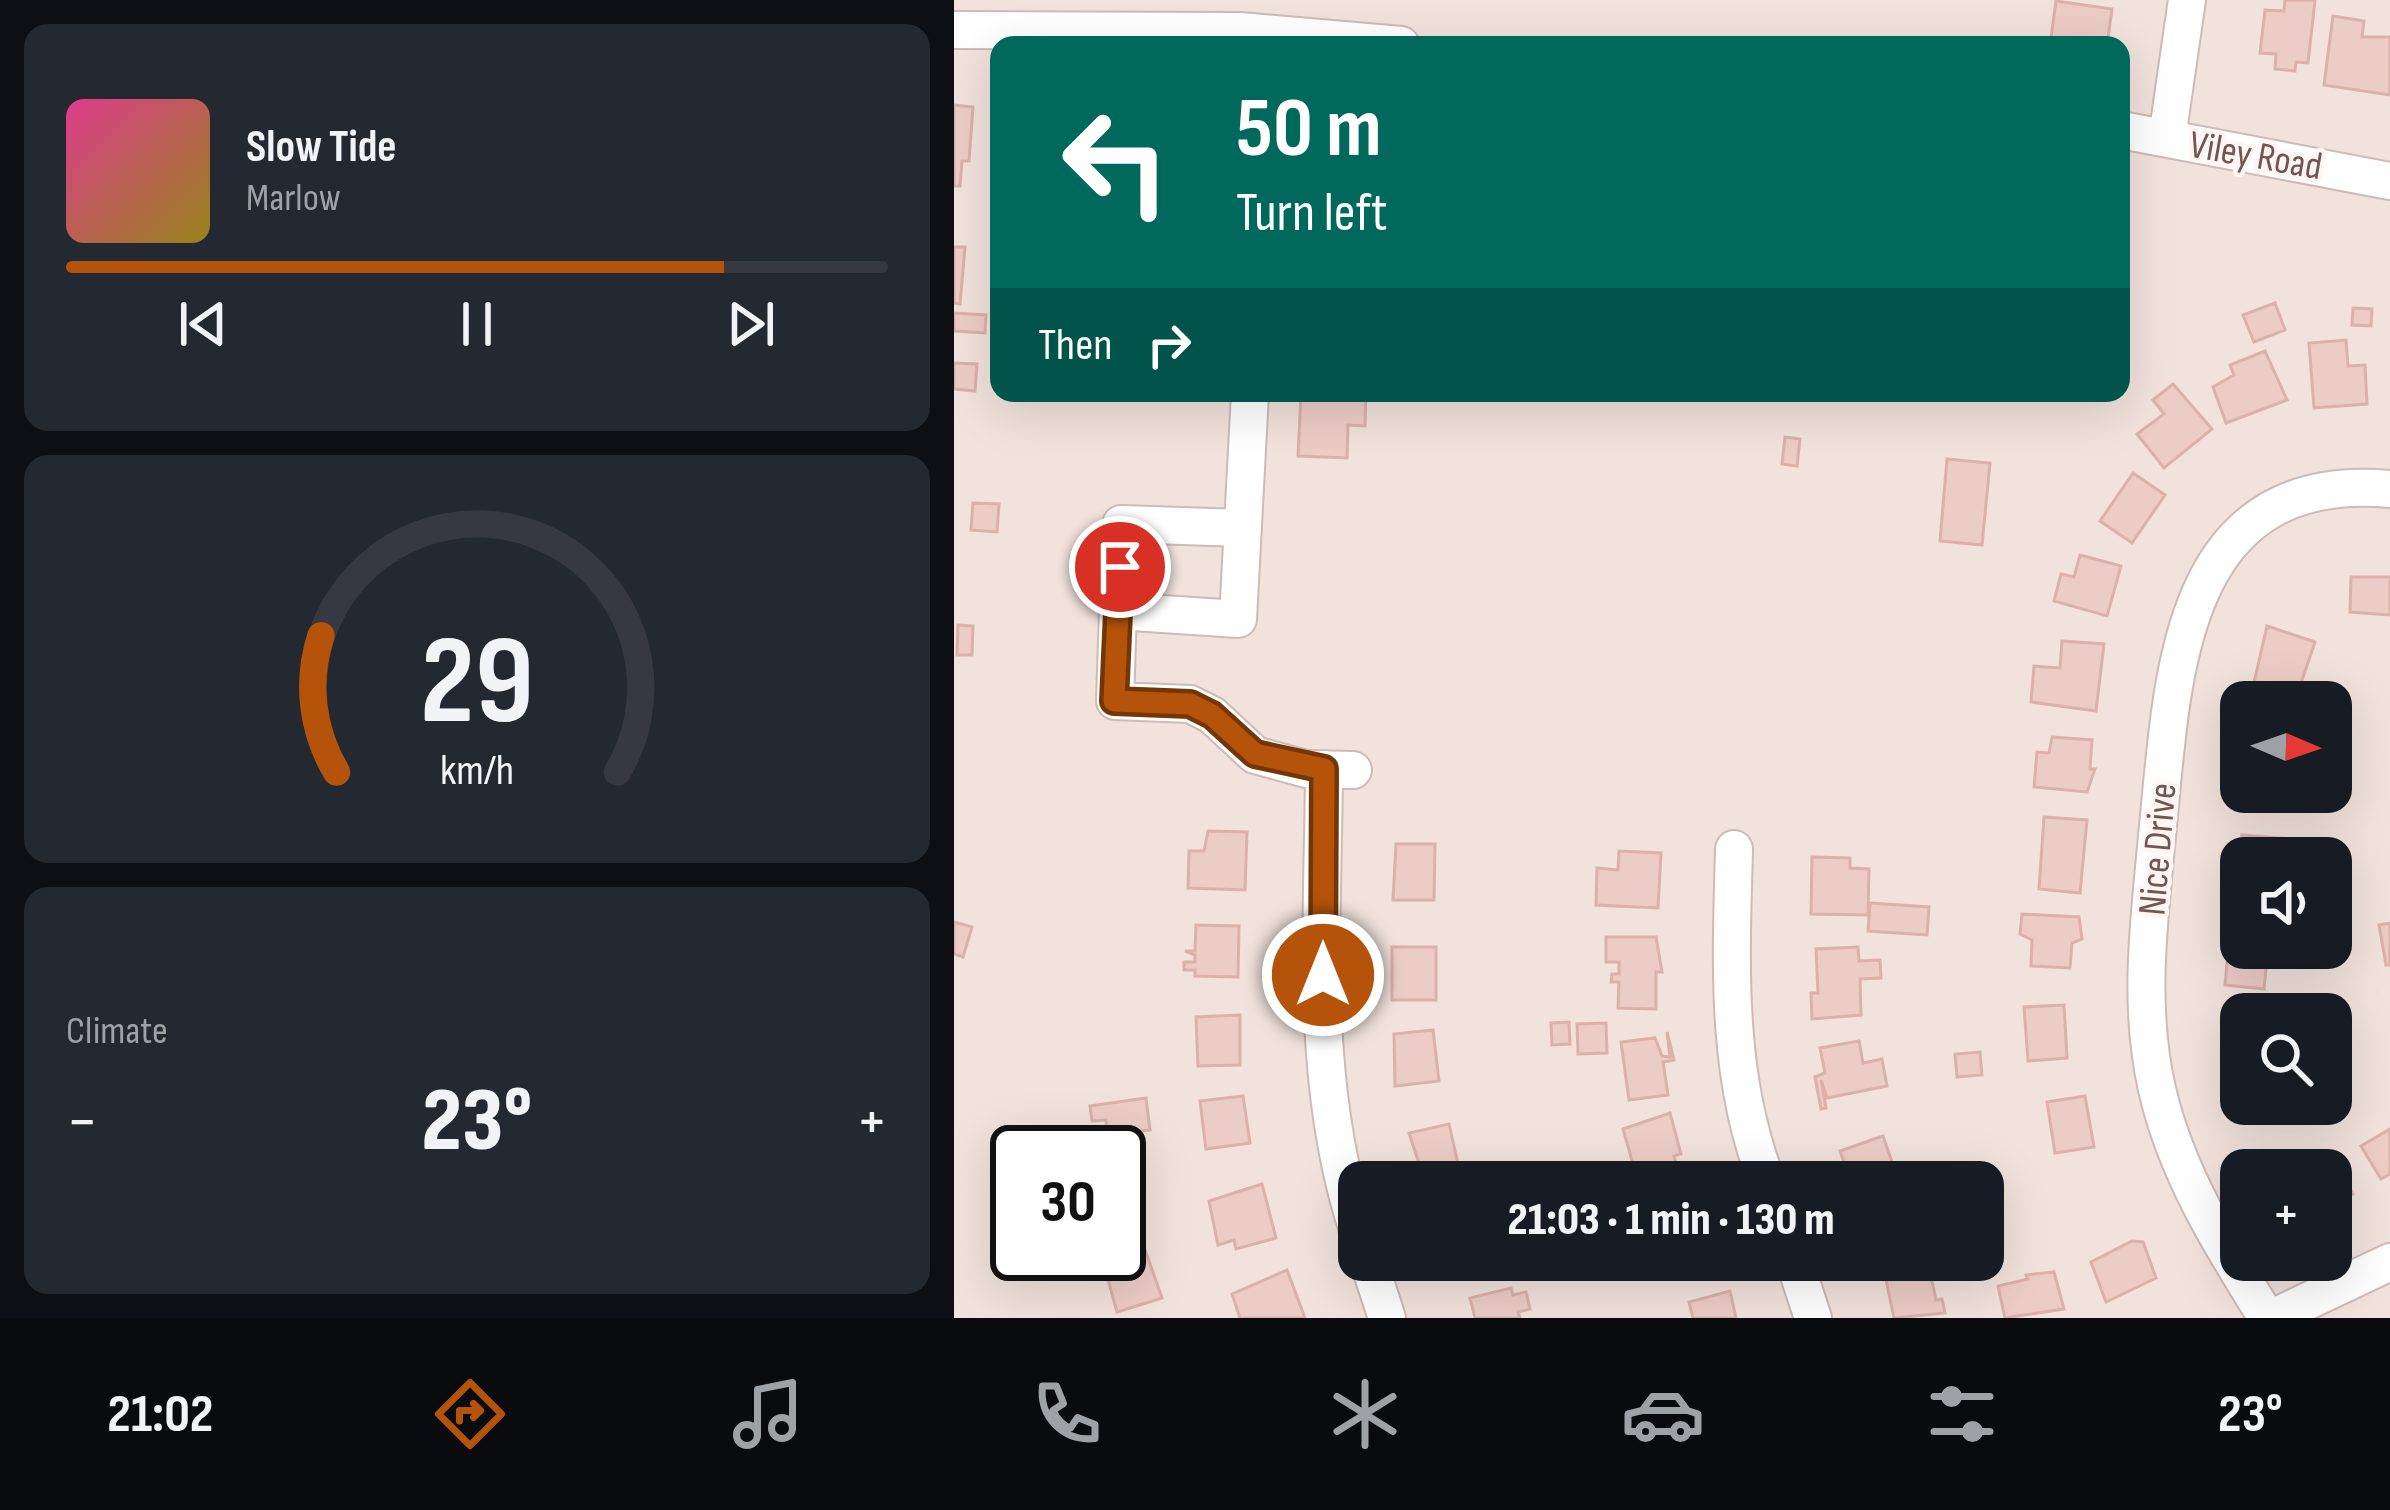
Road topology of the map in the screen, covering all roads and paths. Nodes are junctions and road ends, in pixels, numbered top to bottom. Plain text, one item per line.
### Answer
1 (2187, 0) edge
2 (954, 30) edge
3 (1113, 36) edge
4 (2130, 132) edge
5 (2167, 138) junction
6 (2390, 181) edge
7 (1250, 402) edge
8 (2390, 489) edge
9 (1243, 528) junction
10 (1118, 610) junction
11 (1734, 849) dead end
12 (1761, 1161) edge
13 (1338, 1162) edge
14 (2390, 1262) edge
15 (1374, 1281) edge
16 (1801, 1281) edge
17 (1387, 1318) edge
18 (1814, 1318) edge
19 (2269, 1318) edge

1 - 5 street
2 - 3 street
4 - 5 street, Viley Road
5 - 6 street, Viley Road
7 - 9 street
8 - 19 street, Nice Drive
9 - 10 street
9 - 10 street
10 - 13 street
11 - 12 street
14 - 19 street
15 - 17 street
16 - 18 street

